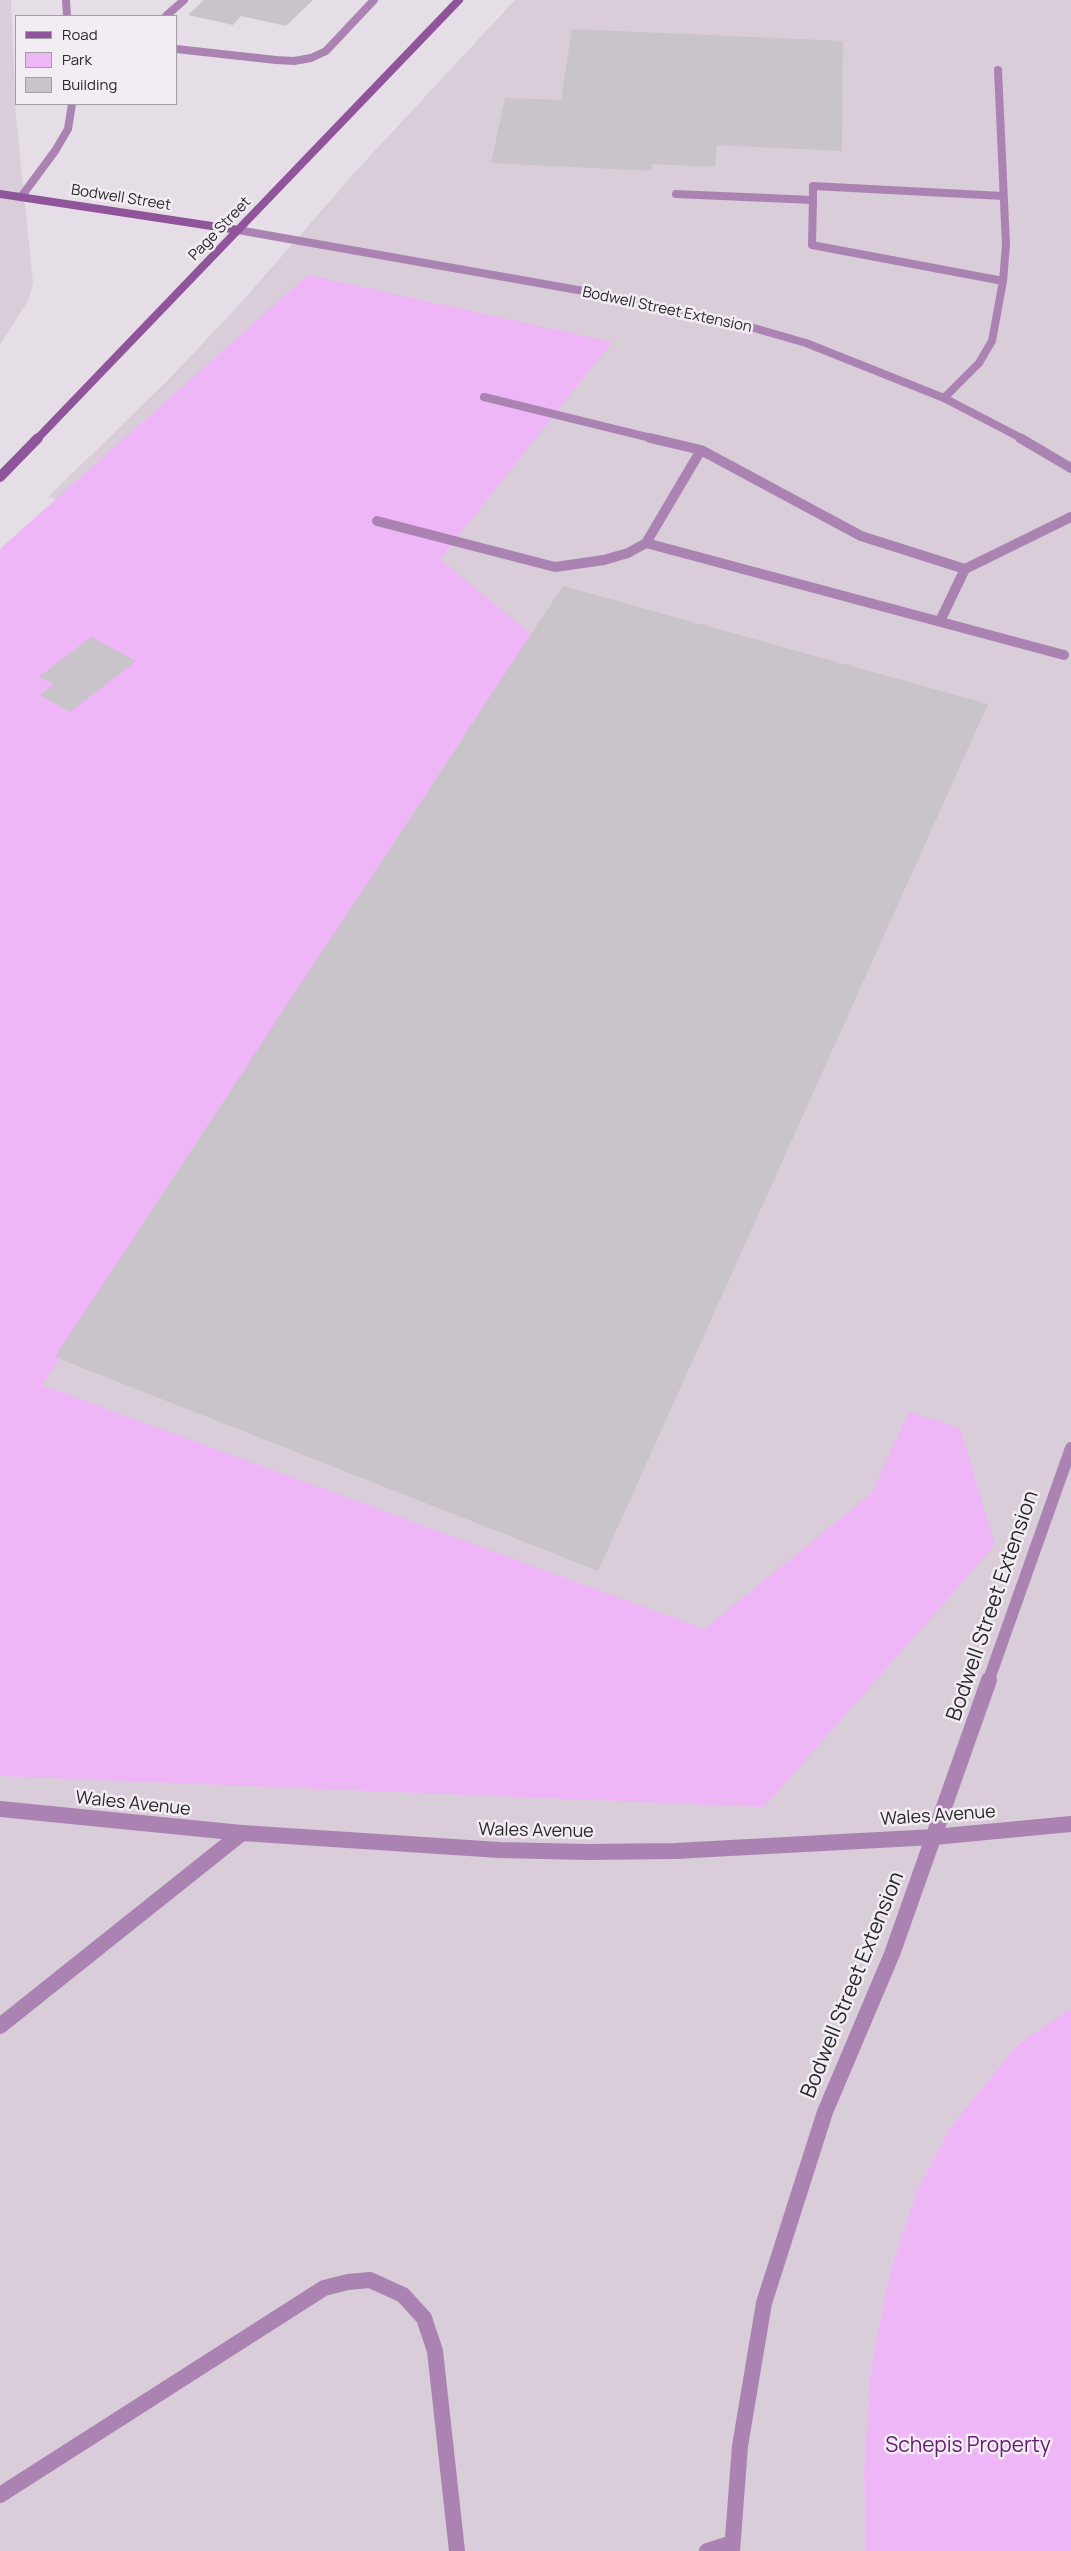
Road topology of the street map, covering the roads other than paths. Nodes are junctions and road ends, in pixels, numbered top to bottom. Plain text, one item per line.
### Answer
1 (66, 0) edge
2 (184, 0) edge
3 (374, 0) edge
4 (459, 0) edge
5 (67, 15) edge
6 (167, 15) edge
7 (178, 48) edge
8 (998, 70) dead end
9 (72, 105) edge
10 (0, 194) edge
11 (676, 194) dead end
12 (1003, 196) junction
13 (21, 197) junction
14 (813, 200) junction
15 (238, 230) junction
16 (1003, 282) junction
17 (484, 397) dead end
18 (944, 398) junction
19 (701, 450) junction
20 (1071, 468) edge
21 (0, 477) edge
22 (1071, 517) edge
23 (377, 521) dead end
24 (646, 543) junction
25 (965, 569) junction
26 (940, 621) junction
27 (1064, 655) dead end
28 (1071, 1448) edge
29 (0, 1809) edge
30 (1071, 1824) edge
31 (242, 1833) junction
32 (934, 1836) junction
33 (0, 2026) edge
34 (0, 2494) edge
35 (732, 2547) edge
36 (456, 2551) edge
37 (707, 2551) edge

1 - 5 street
2 - 6 street
3 - 7 street
4 - 15 main road, Page Street
8 - 12 street
9 - 13 street
10 - 13 main road, Bodwell Street
11 - 14 street
12 - 14 street
12 - 16 street
13 - 15 main road, Bodwell Street
14 - 16 street
15 - 18 street, Bodwell Street Extension
15 - 21 main road, Page Street
16 - 18 street
17 - 19 street
18 - 20 street, Bodwell Street Extension
19 - 24 street
19 - 25 street
22 - 25 street
23 - 24 street
24 - 26 street
25 - 26 street
26 - 27 street
28 - 32 street, Bodwell Street Extension
29 - 31 street, Wales Avenue
30 - 32 street, Wales Avenue
31 - 32 street, Wales Avenue
31 - 33 street
32 - 35 street, Bodwell Street Extension
34 - 36 street
35 - 37 street

